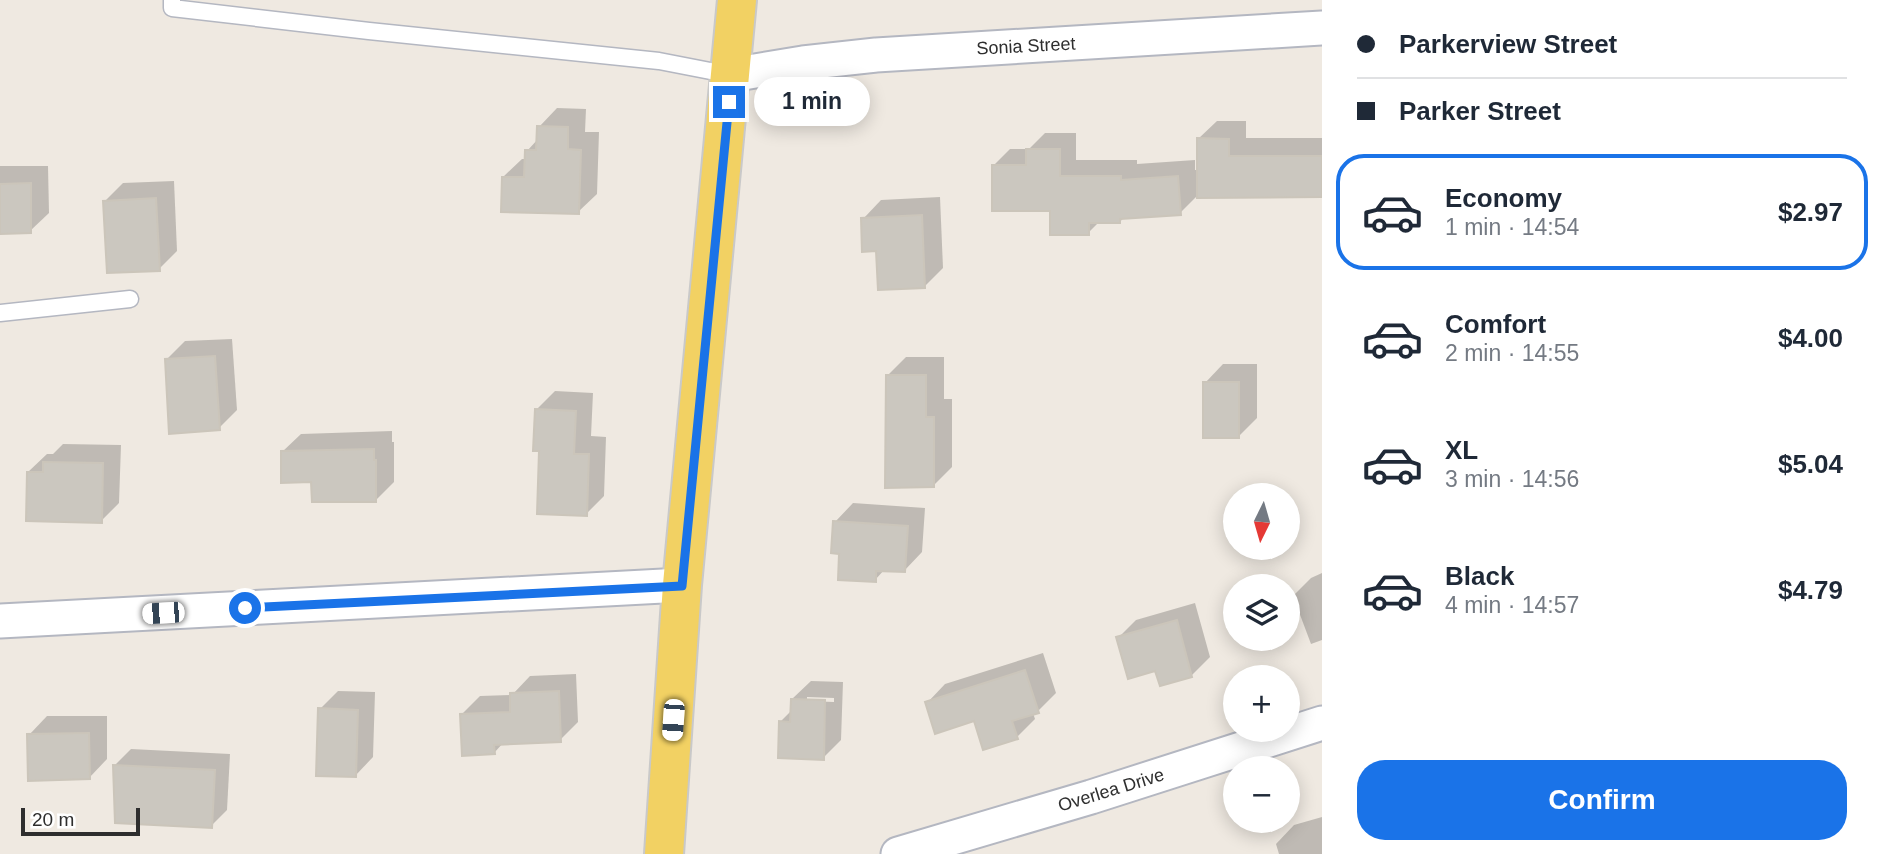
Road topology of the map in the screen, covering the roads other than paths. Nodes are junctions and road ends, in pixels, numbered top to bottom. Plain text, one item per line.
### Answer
1 (172, 0) edge
2 (737, 0) edge
3 (1322, 29) edge
4 (731, 75) junction
5 (130, 299) dead end
6 (0, 313) edge
7 (682, 586) junction
8 (0, 621) edge
9 (1322, 723) edge
10 (664, 854) edge
11 (898, 854) edge

1 - 4 lane
2 - 4 main road
3 - 4 street, Sonia Street
4 - 7 main road
5 - 6 lane
7 - 8 street
7 - 10 main road
9 - 11 street, Overlea Drive

